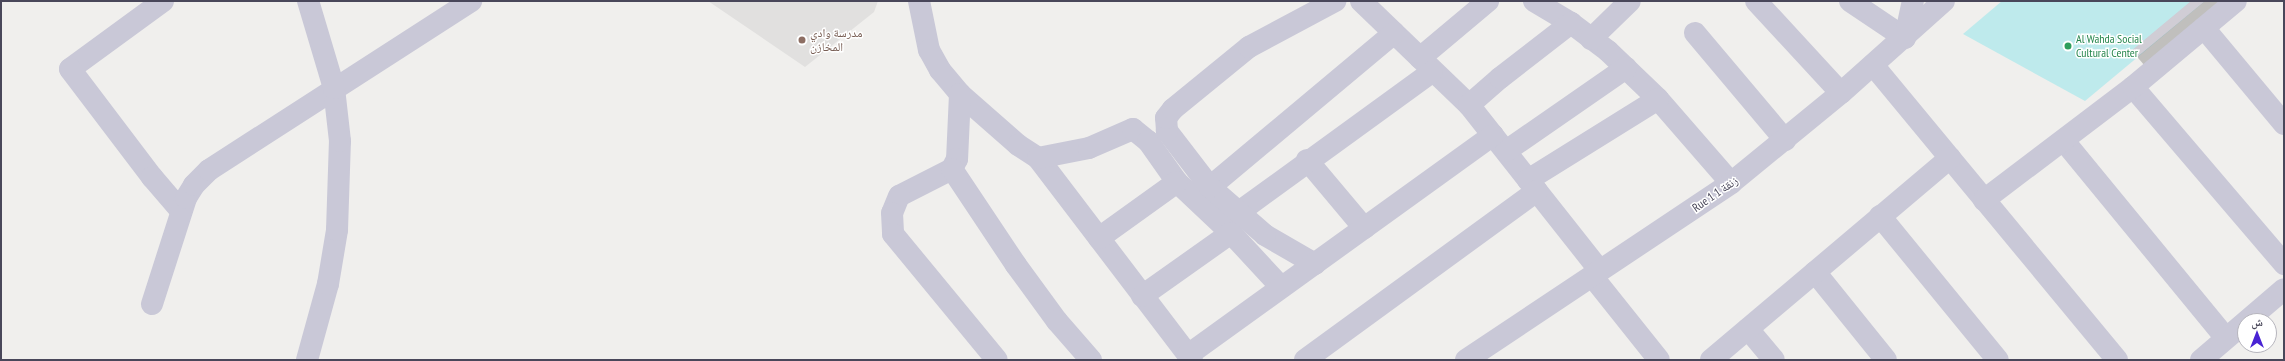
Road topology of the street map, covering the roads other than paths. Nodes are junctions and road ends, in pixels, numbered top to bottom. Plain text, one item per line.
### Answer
1 (163, 1) edge
2 (308, 1) edge
3 (471, 1) edge
4 (919, 1) edge
5 (1335, 1) edge
6 (1361, 1) edge
7 (1488, 1) edge
8 (1630, 1) edge
9 (1756, 1) edge
10 (1850, 1) edge
11 (1912, 1) edge
12 (1944, 1) edge
13 (2236, 1) edge
14 (1540, 3) edge
15 (1571, 23) junction
16 (2204, 28) junction
17 (1394, 33) junction
18 (1695, 33) dead end
19 (1905, 38) junction
20 (1591, 39) junction
21 (1426, 65) junction
22 (1873, 65) junction
23 (1626, 68) junction
24 (2133, 87) junction
25 (334, 88) junction
26 (1841, 93) junction
27 (960, 94) junction
28 (1658, 99) junction
29 (1469, 105) junction
30 (2284, 124) edge
31 (1786, 140) junction
32 (2064, 141) junction
33 (1500, 143) junction
34 (1038, 158) junction
35 (1950, 158) junction
36 (1307, 160) junction
37 (952, 169) junction
38 (1177, 182) junction
39 (1731, 183) junction
40 (1533, 185) junction
41 (1210, 187) junction
42 (1984, 200) junction
43 (181, 211) junction
44 (1239, 212) junction
45 (1880, 216) junction
46 (1364, 228) junction
47 (1231, 233) junction
48 (1099, 238) junction
49 (1315, 264) junction
50 (2284, 264) edge
51 (1815, 272) junction
52 (1596, 274) junction
53 (1281, 287) junction
54 (2284, 289) edge
55 (1142, 296) junction
56 (152, 304) dead end
57 (1748, 329) junction
58 (2225, 337) junction
59 (1190, 358) edge
60 (307, 360) edge
61 (997, 360) edge
62 (1091, 360) edge
63 (1305, 360) edge
64 (1466, 360) edge
65 (1659, 360) edge
66 (1712, 360) edge
67 (1774, 360) edge
68 (1886, 360) edge
69 (1998, 360) edge
70 (2118, 360) edge
71 (2200, 360) edge

1 - 43 street
2 - 25 street
3 - 25 street
4 - 27 street
5 - 41 street
6 - 17 street
7 - 21 street
8 - 20 street
9 - 26 street
10 - 19 street
11 - 19 street
12 - 19 street, Rue 1 زنقة 1
13 - 16 street
14 - 15 street
15 - 20 street
15 - 29 street
16 - 24 street
16 - 30 street
17 - 21 street
17 - 41 street
18 - 31 street
19 - 22 street, Rue 1 زنقة 1
20 - 23 street
21 - 29 street
21 - 36 street
22 - 26 street, Rue 1 زنقة 1
22 - 35 street
23 - 28 street
23 - 33 street
24 - 32 street
24 - 50 street
25 - 43 street
25 - 60 street
26 - 31 street, Rue 1 زنقة 1
27 - 34 street
27 - 37 street
28 - 39 street
28 - 40 street
29 - 33 street
31 - 39 street, Rue 1 زنقة 1
32 - 42 street
32 - 58 street
33 - 40 street
33 - 46 street
34 - 38 street
34 - 48 street
35 - 42 street
35 - 45 street
36 - 44 street
36 - 46 street
37 - 61 street
37 - 62 street
38 - 47 street
38 - 48 street
39 - 52 street, Rue 1 زنقة 1
40 - 52 street
40 - 63 street
41 - 44 street
42 - 70 street
43 - 56 street
44 - 49 street
45 - 51 street
45 - 69 street
46 - 49 street
47 - 53 street
47 - 55 street
48 - 55 street
49 - 53 street
51 - 57 street
51 - 68 street
52 - 64 street, Rue 1 زنقة 1
52 - 65 street
53 - 59 street
54 - 58 street
55 - 59 street
57 - 66 street
57 - 67 street
58 - 71 street

